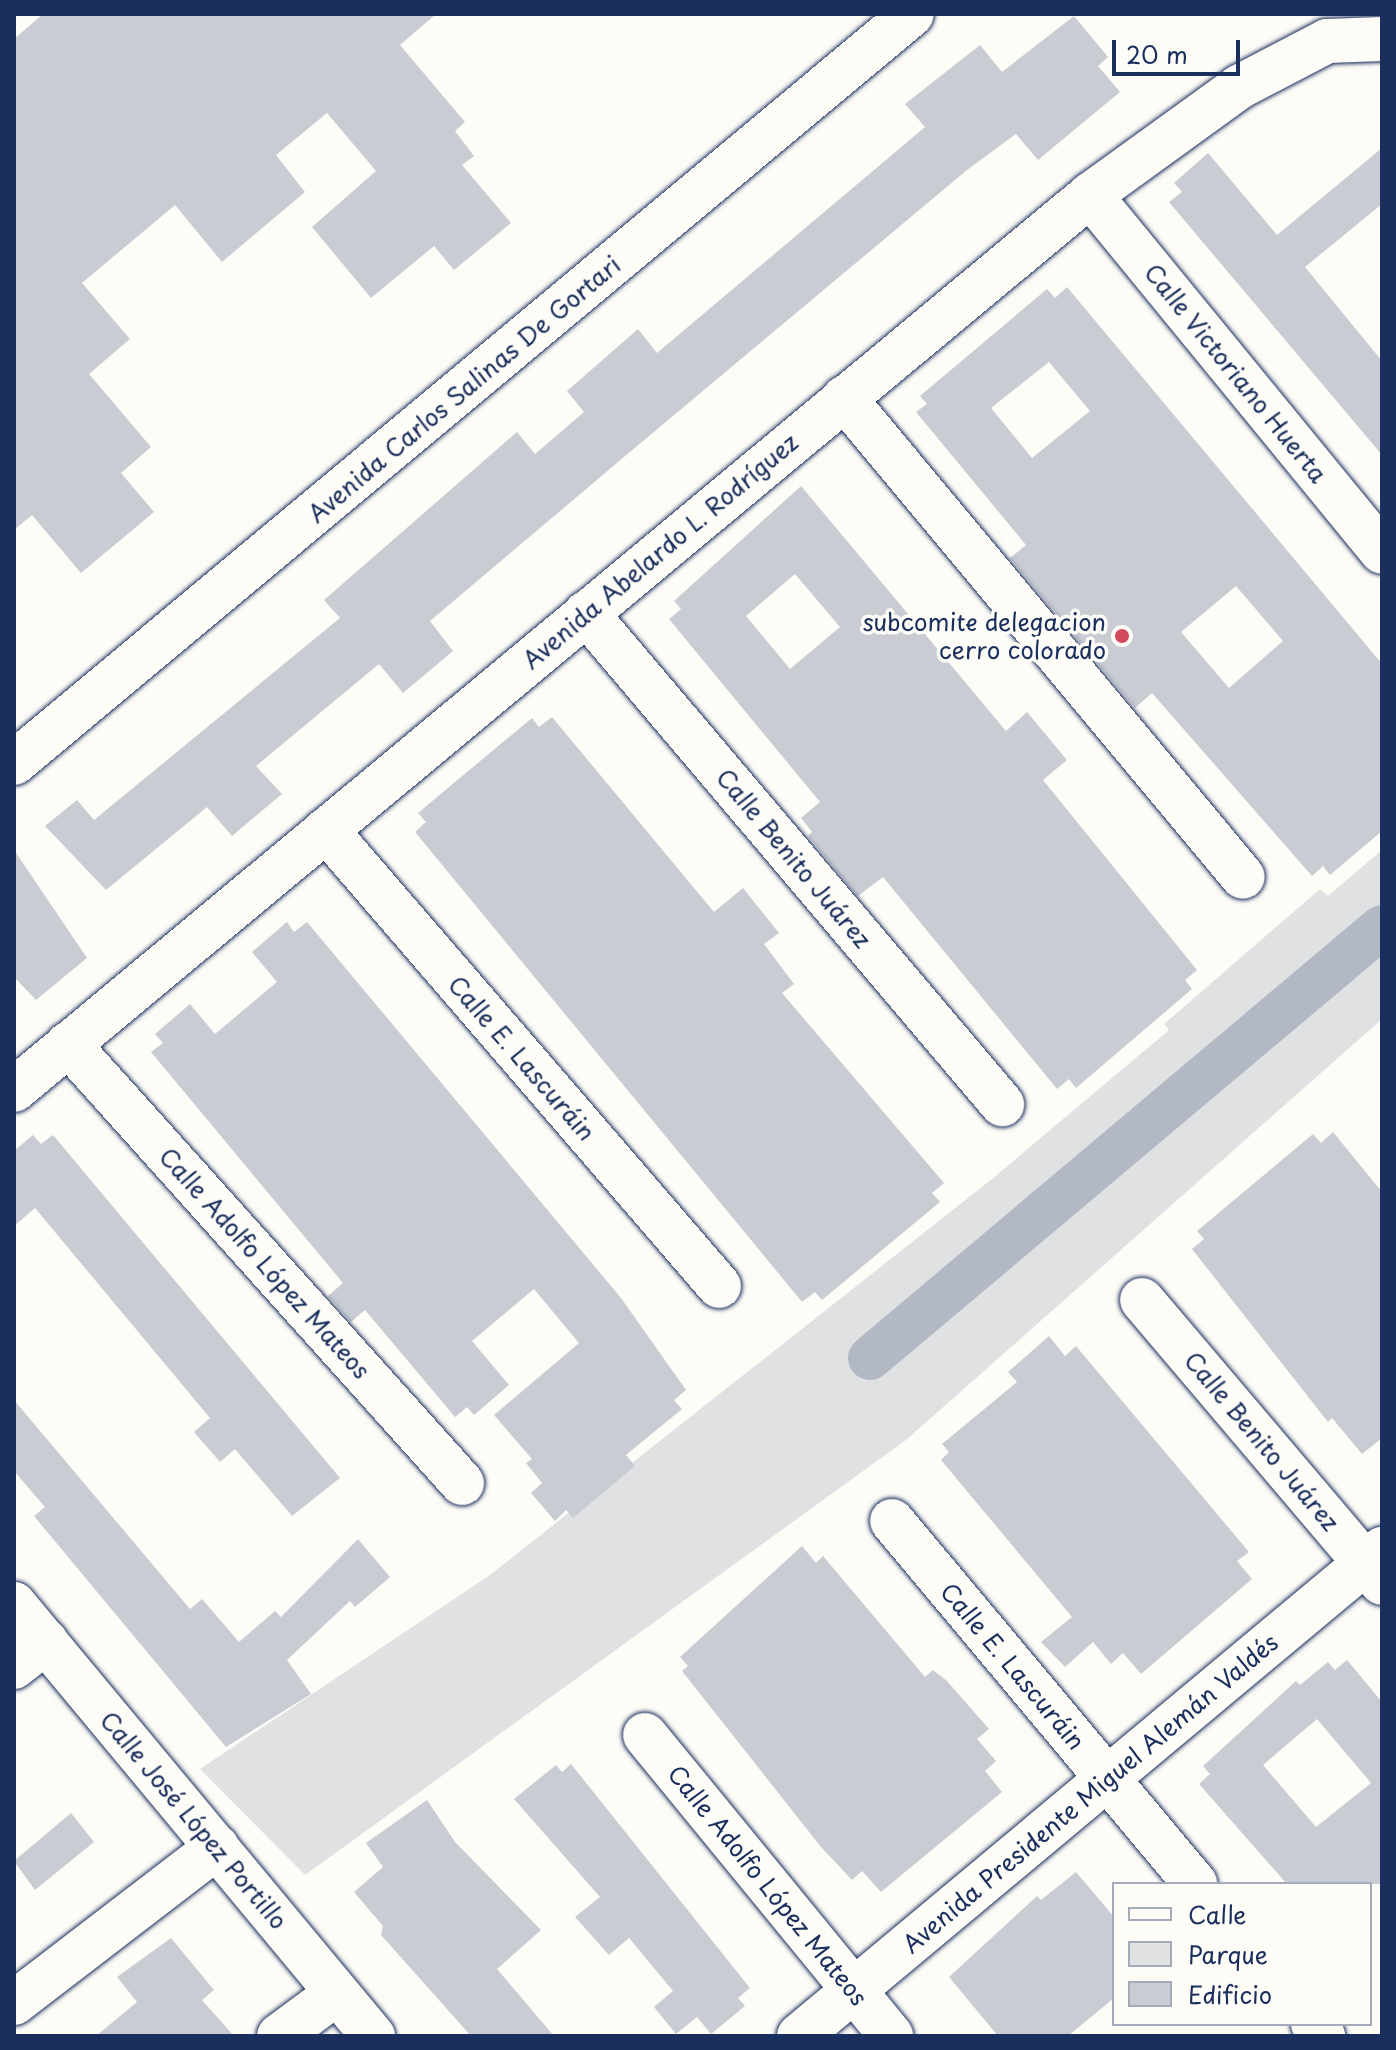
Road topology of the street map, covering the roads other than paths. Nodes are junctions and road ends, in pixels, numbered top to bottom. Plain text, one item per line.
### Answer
1 (912, 14) edge
2 (1329, 28) edge
3 (1382, 39) edge
4 (1090, 195) junction
5 (844, 398) junction
6 (1382, 552) edge
7 (586, 613) junction
8 (14, 763) edge
9 (326, 830) junction
10 (1243, 877) dead end
11 (68, 1044) junction
12 (14, 1090) edge
13 (1002, 1104) dead end
14 (719, 1286) dead end
15 (1142, 1300) dead end
16 (462, 1483) dead end
17 (892, 1521) dead end
18 (1376, 1565) edge
19 (14, 1604) edge
20 (30, 1655) edge
21 (645, 1735) dead end
22 (1107, 1778) junction
23 (217, 1847) junction
24 (1194, 1882) edge
25 (854, 1990) junction
26 (337, 1993) junction
27 (14, 2003) edge
28 (279, 2036) edge
29 (373, 2036) edge
30 (799, 2036) edge
31 (891, 2036) edge

1 - 8 street, Avenida Carlos Salinas De Gortari
2 - 3 street, Avenida Abelardo L. Rodríguez
2 - 4 street, Avenida Abelardo L. Rodríguez
4 - 5 street, Avenida Abelardo L. Rodríguez
4 - 6 street, Calle Victoriano Huerta
5 - 7 street, Avenida Abelardo L. Rodríguez
5 - 10 street
7 - 9 street, Avenida Abelardo L. Rodríguez
7 - 13 street, Calle Benito Juárez
9 - 11 street, Avenida Abelardo L. Rodríguez
9 - 14 street, Calle E. Lascuráin
11 - 12 street, Avenida Abelardo L. Rodríguez
11 - 16 street, Calle Adolfo López Mateos
15 - 18 street, Calle Benito Juárez
17 - 22 street, Calle E. Lascuráin
18 - 22 street, Avenida Presidente Miguel Alemán Valdés
19 - 20 street, Calle José López Portillo
20 - 23 street, Calle José López Portillo
21 - 25 street, Calle Adolfo López Mateos
22 - 24 street, Calle E. Lascuráin
22 - 25 street, Avenida Presidente Miguel Alemán Valdés
23 - 26 street, Calle José López Portillo
23 - 27 street
25 - 30 street, Avenida Presidente Miguel Alemán Valdés
25 - 31 street, Calle Adolfo López Mateos
26 - 28 street
26 - 29 street, Calle José López Portillo

